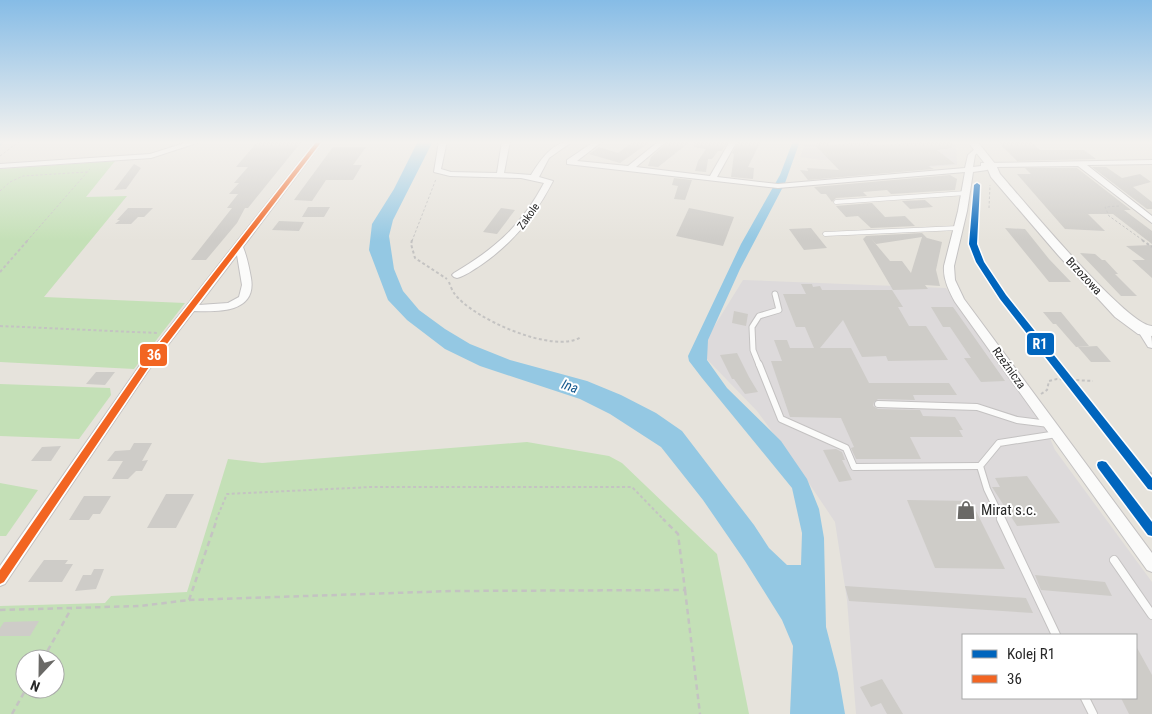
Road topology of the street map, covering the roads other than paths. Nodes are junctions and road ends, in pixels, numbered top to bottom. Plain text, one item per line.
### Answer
1 (294, 174) edge
2 (458, 174) edge
3 (536, 174) edge
4 (673, 174) edge
5 (715, 174) edge
6 (899, 174) edge
7 (968, 174) edge
8 (995, 174) edge
9 (1094, 174) edge
10 (500, 176) joint
11 (534, 178) junction
12 (712, 179) junction
13 (966, 193) junction
14 (836, 202) dead end
15 (1152, 220) edge
16 (958, 228) junction
17 (825, 234) dead end
18 (238, 247) junction
19 (453, 278) road end
20 (775, 294) dead end
21 (192, 308) junction
22 (1147, 331) edge
23 (1152, 344) edge
24 (878, 404) dead end
25 (1049, 424) junction
26 (1057, 434) junction
27 (980, 466) junction
28 (1114, 560) dead end
29 (1152, 565) edge
30 (0, 579) edge
31 (1152, 615) edge
32 (1056, 634) edge
33 (1086, 699) edge
34 (1093, 714) edge

1 - 18 street
2 - 10 street
3 - 11 street
4 - 12 street
5 - 12 street
6 - 12 street
7 - 13 street, Rzeźnicza
8 - 22 street, Brzozowa
9 - 15 street
10 - 11 street
11 - 19 street, Zakole
13 - 14 lane
13 - 16 street, Rzeźnicza
16 - 17 lane
16 - 25 street, Rzeźnicza
18 - 21 street
18 - 21 street
20 - 27 lane
21 - 30 street
22 - 23 street, Brzozowa
24 - 25 lane
25 - 26 street, Rzeźnicza
26 - 27 lane
26 - 29 street, Rzeźnicza
27 - 32 lane
28 - 31 lane
33 - 34 lane

